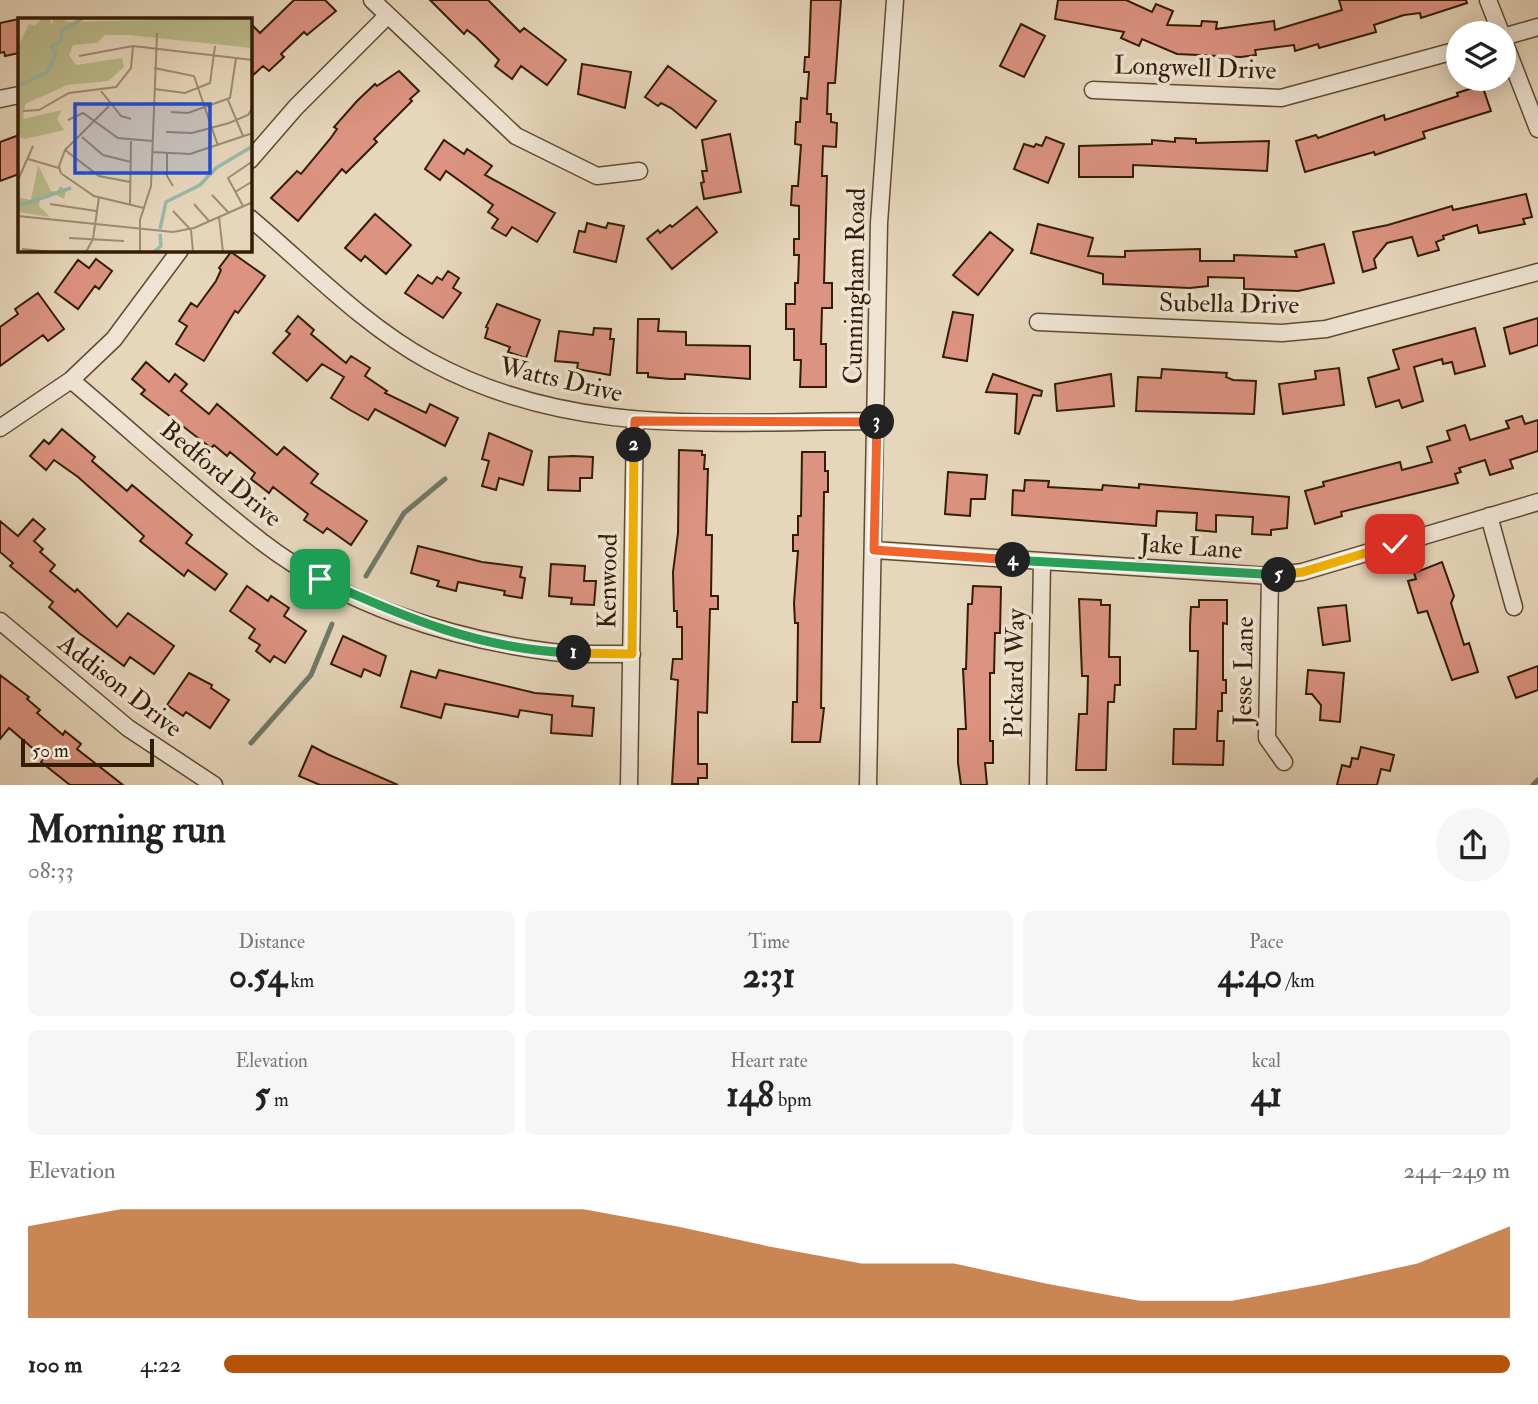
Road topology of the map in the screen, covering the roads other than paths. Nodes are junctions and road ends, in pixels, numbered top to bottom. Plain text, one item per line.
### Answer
1 (372, 0) edge
2 (895, 0) edge
3 (1488, 0) edge
4 (387, 16) junction
5 (1497, 21) edge
6 (1538, 27) edge
7 (1516, 33) edge
8 (1446, 53) edge
9 (1516, 71) edge
10 (1093, 90) dead end
11 (18, 95) edge
12 (0, 99) edge
13 (1538, 129) edge
14 (252, 158) edge
15 (639, 171) dead end
16 (252, 220) edge
17 (179, 252) edge
18 (1538, 272) edge
19 (1038, 322) dead end
20 (71, 380) junction
21 (635, 421) junction
22 (877, 421) junction
23 (0, 428) edge
24 (1538, 502) edge
25 (1489, 516) junction
26 (874, 550) junction
27 (1042, 562) junction
28 (1270, 576) junction
29 (1514, 607) dead end
30 (0, 621) edge
31 (632, 654) junction
32 (1284, 762) dead end
33 (214, 785) edge
34 (629, 785) edge
35 (868, 785) edge
36 (1038, 785) edge

1 - 4 street
2 - 22 street, Cunningham Road
3 - 5 street
4 - 14 street
4 - 15 street
6 - 7 street
8 - 10 street, Longwell Drive
9 - 13 street
11 - 12 street
16 - 21 street, Watts Drive
17 - 20 street
18 - 19 street, Subella Drive
20 - 23 street
20 - 31 street, Bedford Drive
21 - 22 street, Watts Drive
21 - 31 street, Kenwood
22 - 26 street, Cunningham Road
24 - 25 street, Jake Lane
25 - 28 street, Jake Lane
25 - 29 street
26 - 27 street, Jake Lane
26 - 35 street, Cunningham Road
27 - 28 street, Jake Lane
27 - 36 street, Pickard Way
28 - 32 street, Jesse Lane
30 - 33 street, Addison Drive
31 - 34 street, Kenwood

